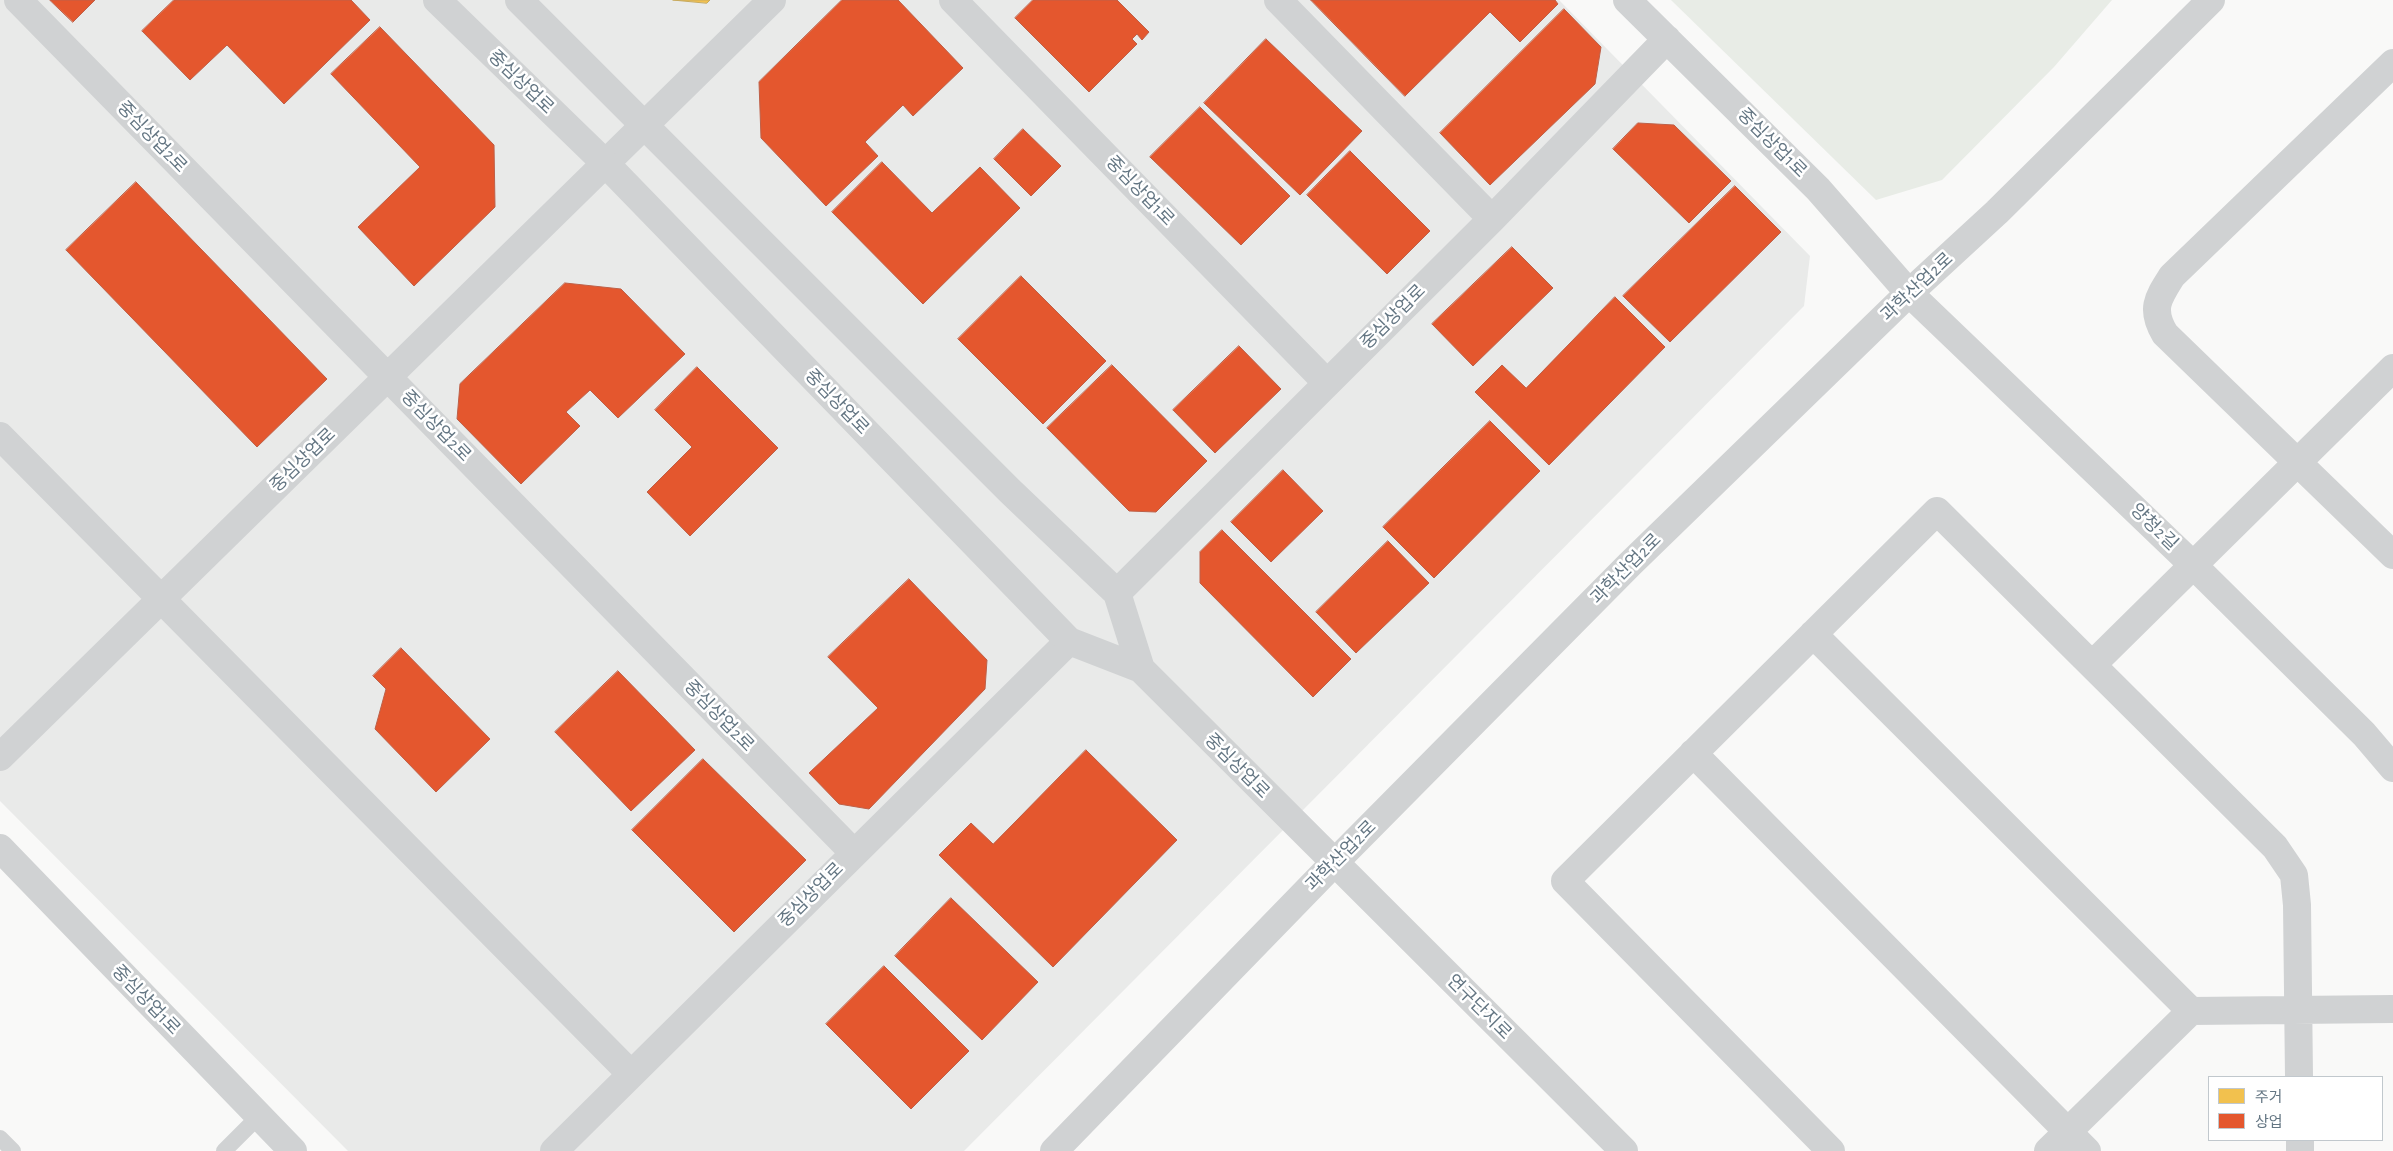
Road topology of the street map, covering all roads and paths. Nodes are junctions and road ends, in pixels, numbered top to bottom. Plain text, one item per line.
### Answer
1 (18, 0) edge
2 (437, 0) edge
3 (519, 0) edge
4 (772, 0) edge
5 (953, 0) edge
6 (1278, 0) edge
7 (1627, 0) edge
8 (2211, 0) edge
9 (1667, 39) junction
10 (2393, 63) edge
11 (643, 126) junction
12 (605, 163) junction
13 (1492, 218) junction
14 (1909, 293) junction
15 (2393, 368) edge
16 (388, 377) junction
17 (1327, 383) junction
18 (0, 436) edge
19 (2297, 462) junction
20 (2393, 555) edge
21 (2193, 565) junction
22 (1117, 593) junction
23 (161, 599) junction
24 (1813, 634) junction
25 (1069, 641) junction
26 (2092, 665) junction
27 (1141, 669) junction
28 (1693, 753) junction
29 (0, 757) edge
30 (2393, 768) edge
31 (0, 848) edge
32 (854, 853) junction
33 (1334, 863) junction
34 (2393, 1009) edge
35 (2299, 1010) junction
36 (2191, 1012) junction
37 (631, 1074) junction
38 (2299, 1076) edge
39 (259, 1116) junction
40 (2068, 1132) junction
41 (0, 1138) edge
42 (13, 1151) edge
43 (224, 1151) edge
44 (293, 1151) edge
45 (554, 1151) edge
46 (1054, 1151) edge
47 (1624, 1151) edge
48 (1831, 1151) edge
49 (2048, 1151) edge
50 (2087, 1151) edge

1 - 16 street, 중심상업2로
2 - 12 street, 중심상업로
3 - 11 street, 중심상업로
4 - 11 street, 중심상업로
5 - 17 street, 중심상업1로
6 - 13 street
7 - 9 street, 중심상업1로
8 - 14 street, 과학산업2로
9 - 13 street, 중심상업로
9 - 14 street, 중심상업1로
10 - 19 street
11 - 12 street, 중심상업로
11 - 22 street, 중심상업로
12 - 16 street, 중심상업로
12 - 25 street, 중심상업로
13 - 17 street, 중심상업로
14 - 21 street, 양청2길
14 - 33 street, 과학산업2로
15 - 19 street
16 - 23 street, 중심상업로
16 - 32 street, 중심상업2로
17 - 22 street, 중심상업로
18 - 23 street
19 - 20 street
19 - 21 street
21 - 26 street
21 - 30 street, 양청2길
22 - 27 street, 중심상업로
23 - 29 street, 중심상업로
23 - 37 street
24 - 26 street
24 - 28 street
24 - 36 street
25 - 27 street, 중심상업로
25 - 32 street, 중심상업로
26 - 35 street
27 - 33 street, 중심상업로
28 - 40 street
28 - 48 street
31 - 39 street, 중심상업1로
32 - 37 street, 중심상업로
33 - 46 street, 과학산업2로
33 - 47 street, 연구단지로
34 - 35 street
35 - 36 street
35 - 38 street
36 - 40 street
37 - 45 street, 중심상업로
39 - 43 lane
39 - 44 street, 중심상업1로
40 - 49 street
40 - 50 street
41 - 42 lane

